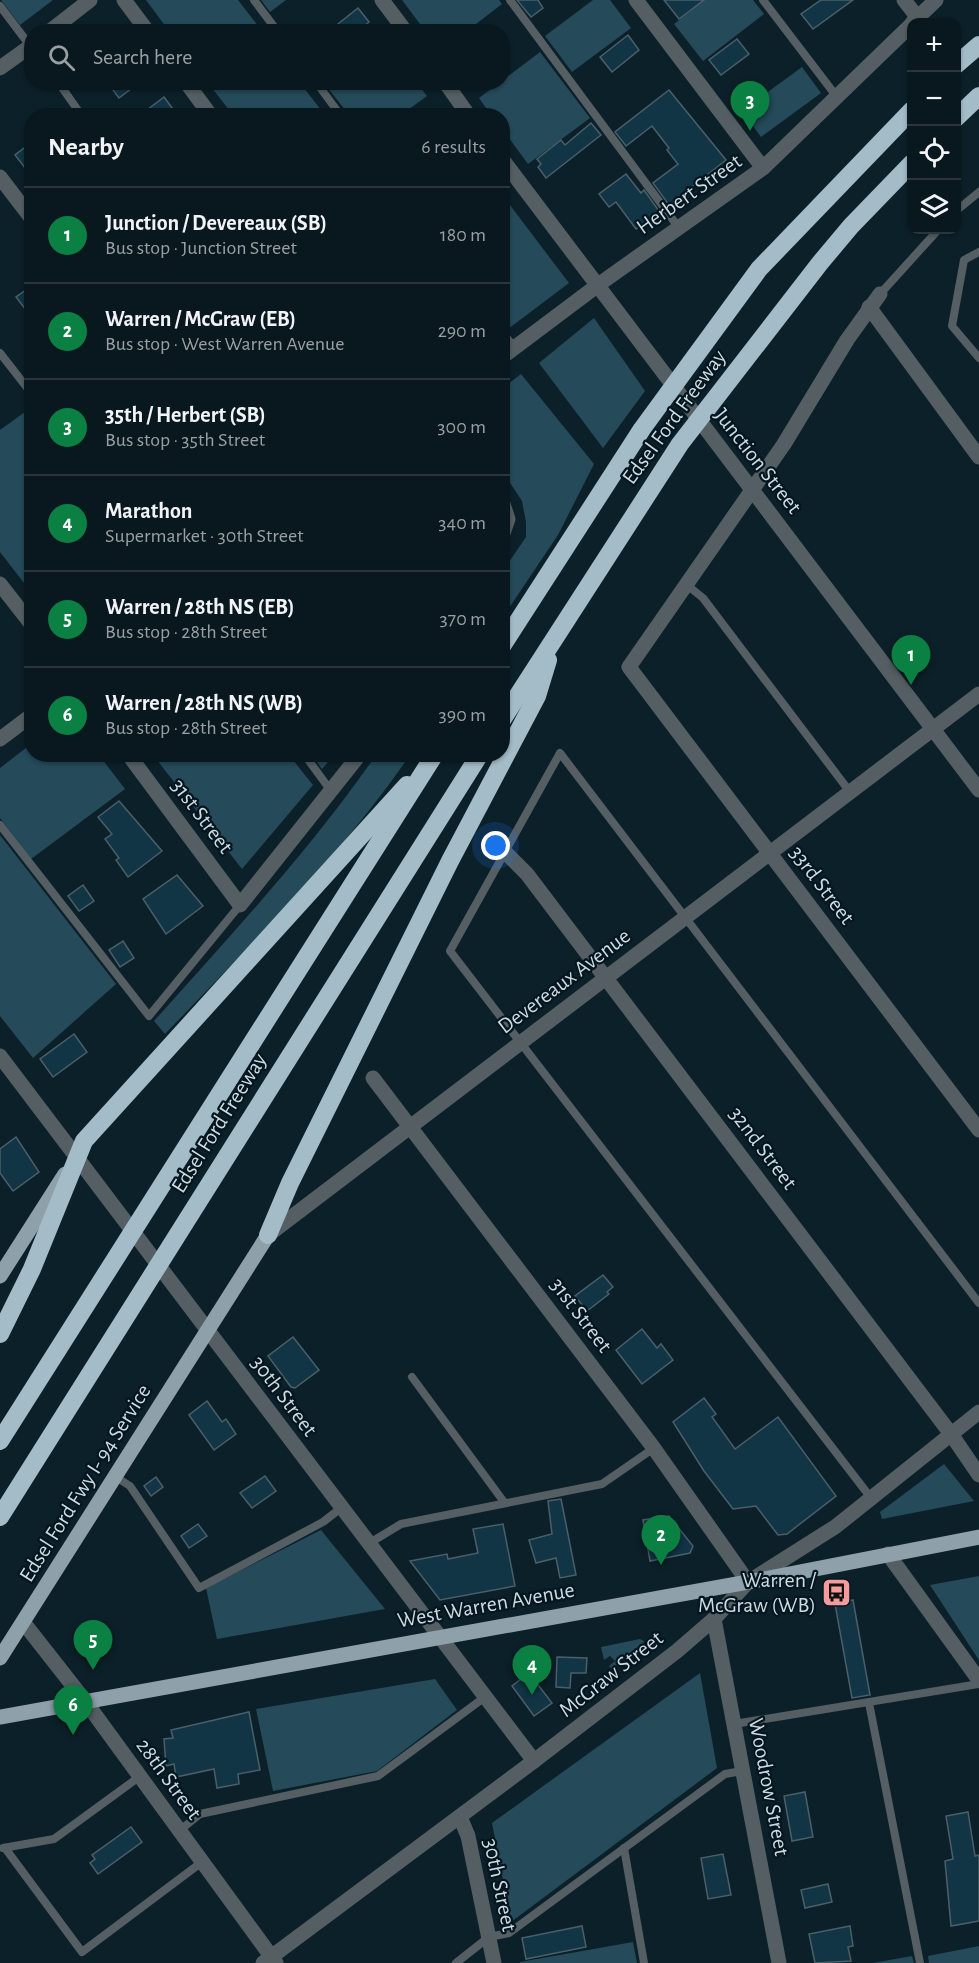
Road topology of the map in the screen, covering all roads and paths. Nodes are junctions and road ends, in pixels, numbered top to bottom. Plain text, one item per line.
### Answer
1 (90, 0) edge
2 (124, 0) edge
3 (254, 0) edge
4 (382, 0) edge
5 (510, 0) edge
6 (636, 0) edge
7 (763, 0) edge
8 (904, 0) edge
9 (936, 0) edge
10 (0, 6) edge
11 (913, 18) edge
12 (917, 18) edge
13 (59, 24) edge
14 (142, 24) edge
15 (272, 24) edge
16 (400, 24) edge
17 (907, 28) edge
18 (24, 37) edge
19 (979, 45) edge
20 (24, 51) edge
21 (961, 61) edge
22 (0, 68) edge
23 (64, 90) edge
24 (192, 90) edge
25 (322, 90) edge
26 (450, 90) edge
27 (979, 96) edge
28 (837, 97) junction
29 (76, 108) edge
30 (205, 108) edge
31 (335, 108) edge
32 (464, 108) edge
33 (961, 114) edge
34 (907, 115) edge
35 (763, 168) junction
36 (907, 168) edge
37 (510, 170) edge
38 (0, 177) edge
39 (979, 192) edge
40 (24, 208) edge
41 (961, 208) edge
42 (679, 228) junction
43 (934, 234) edge
44 (979, 252) edge
45 (598, 285) junction
46 (880, 294) joint
47 (869, 308) junction
48 (510, 352) edge
49 (0, 353) edge
50 (979, 358) edge
51 (24, 384) edge
52 (979, 457) edge
53 (752, 489) junction
54 (0, 584) edge
55 (687, 585) junction
56 (24, 616) edge
57 (510, 634) edge
58 (555, 638) junction
59 (979, 694) edge
60 (510, 708) edge
61 (24, 721) edge
62 (933, 729) junction
63 (0, 739) edge
64 (510, 749) edge
65 (134, 762) edge
66 (310, 762) edge
67 (354, 762) edge
68 (429, 762) edge
69 (430, 762) edge
70 (475, 762) edge
71 (503, 762) edge
72 (979, 790) edge
73 (331, 791) junction
74 (850, 792) junction
75 (0, 825) edge
76 (506, 853) junction
77 (769, 853) junction
78 (240, 905) junction
79 (685, 917) junction
80 (606, 978) junction
81 (520, 1042) junction
82 (0, 1056) edge
83 (373, 1078) dead end
84 (410, 1126) junction
85 (979, 1130) edge
86 (76, 1156) junction
87 (268, 1235) junction
88 (0, 1276) edge
89 (979, 1303) edge
90 (208, 1332) junction
91 (0, 1334) edge
92 (412, 1377) dead end
93 (979, 1412) edge
94 (951, 1434) junction
95 (0, 1441) edge
96 (654, 1448) junction
97 (979, 1475) edge
98 (116, 1477) junction
99 (871, 1498) junction
100 (504, 1502) junction
101 (341, 1508) junction
102 (0, 1517) edge
103 (979, 1537) edge
104 (368, 1544) junction
105 (888, 1554) junction
106 (748, 1582) junction
107 (714, 1619) junction
108 (23, 1622) junction
109 (438, 1636) junction
110 (0, 1658) edge
111 (979, 1682) edge
112 (485, 1697) junction
113 (84, 1701) junction
114 (869, 1703) junction
115 (0, 1717) edge
116 (734, 1724) junction
117 (534, 1761) junction
118 (742, 1771) junction
119 (140, 1777) junction
120 (460, 1817) junction
121 (179, 1831) junction
122 (2, 1848) edge
123 (624, 1848) junction
124 (202, 1862) junction
125 (489, 1938) junction
126 (271, 1961) edge
127 (456, 1963) edge
128 (494, 1963) edge
129 (644, 1963) edge
130 (779, 1963) edge
131 (920, 1963) edge

1 - 13 street
2 - 14 street
3 - 15 lane
4 - 16 street
5 - 42 lane
6 - 35 street
7 - 28 lane
8 - 11 street
9 - 12 street, Herbert Street
10 - 18 lane
17 - 28 street, Herbert Street
19 - 21 highway
20 - 22 street
23 - 29 lane
24 - 30 street
25 - 31 lane
26 - 32 street
27 - 33 highway
28 - 35 street, Herbert Street
34 - 57 highway, Edsel Ford Freeway
35 - 42 street, Herbert Street
36 - 58 highway, Edsel Ford Freeway
37 - 45 street, Junction Street
38 - 40 street
39 - 41 lane
42 - 45 street, Herbert Street
43 - 46 lane
44 - 50 lane
45 - 48 street, Herbert Street
45 - 53 street, Junction Street
46 - 47 street
47 - 52 street
47 - 53 street
49 - 51 lane
53 - 55 street
53 - 62 street, Junction Street
54 - 56 street
55 - 74 lane
55 - 77 street, 33rd Street
58 - 60 highway, Edsel Ford Freeway
58 - 64 highway
59 - 62 street, Devereaux Avenue
61 - 63 street
62 - 72 street, Junction Street
62 - 74 street, Devereaux Avenue
65 - 78 street, 31st Street
66 - 73 lane
67 - 73 street
68 - 86 highway
69 - 95 highway, Edsel Ford Freeway
70 - 102 highway, Edsel Ford Freeway
71 - 87 highway
73 - 78 street
74 - 77 street, Devereaux Avenue
75 - 78 lane
76 - 79 lane
76 - 80 street, 32nd Street
76 - 81 lane
77 - 79 street, Devereaux Avenue
77 - 85 street, 33rd Street
79 - 80 street, Devereaux Avenue
79 - 89 lane
80 - 81 street, Devereaux Avenue
80 - 94 street, 32nd Street
81 - 84 street, Devereaux Avenue
81 - 99 lane
82 - 86 street, 30th Street
83 - 84 street, 31st Street
84 - 87 street, Devereaux Avenue
84 - 96 street, 31st Street
86 - 88 main road
86 - 90 street, 30th Street
86 - 91 highway
87 - 90 main road, Devereaux Avenue
90 - 98 main road, Edsel Ford Fwy I- 94 Service
90 - 101 street, 30th Street
92 - 100 lane
93 - 94 street, McGraw Street
94 - 97 street, 32nd Street
94 - 99 street, McGraw Street
96 - 100 lane
96 - 106 street, 31st Street
98 - 101 lane
98 - 108 main road, Edsel Ford Fwy I- 94 Service
99 - 106 street, McGraw Street
100 - 104 lane
101 - 104 street, 30th Street
103 - 105 main road, West Warren Avenue
104 - 109 street, 30th Street
105 - 106 main road, West Warren Avenue
105 - 111 street
106 - 107 street, McGraw Street
106 - 109 main road, West Warren Avenue
107 - 116 street, Woodrow Street
107 - 117 street, McGraw Street
108 - 110 main road, Edsel Ford Fwy I- 94 Service
108 - 113 street, 28th Street
109 - 112 street, 30th Street
109 - 113 main road, West Warren Avenue
111 - 114 lane
112 - 117 street, 30th Street
112 - 121 lane
113 - 115 main road, West Warren Avenue
113 - 119 street, 28th Street
114 - 116 lane
114 - 131 lane
116 - 118 street, Woodrow Street
117 - 120 street, McGraw Street
118 - 123 lane
118 - 130 street, Woodrow Street
119 - 121 street, 28th Street
119 - 122 lane
120 - 125 street, 30th Street
120 - 126 street, McGraw Street
121 - 124 street, 28th Street
122 - 124 lane
123 - 125 lane
123 - 129 lane
124 - 126 street, 28th Street
125 - 127 lane
125 - 128 street, 30th Street

